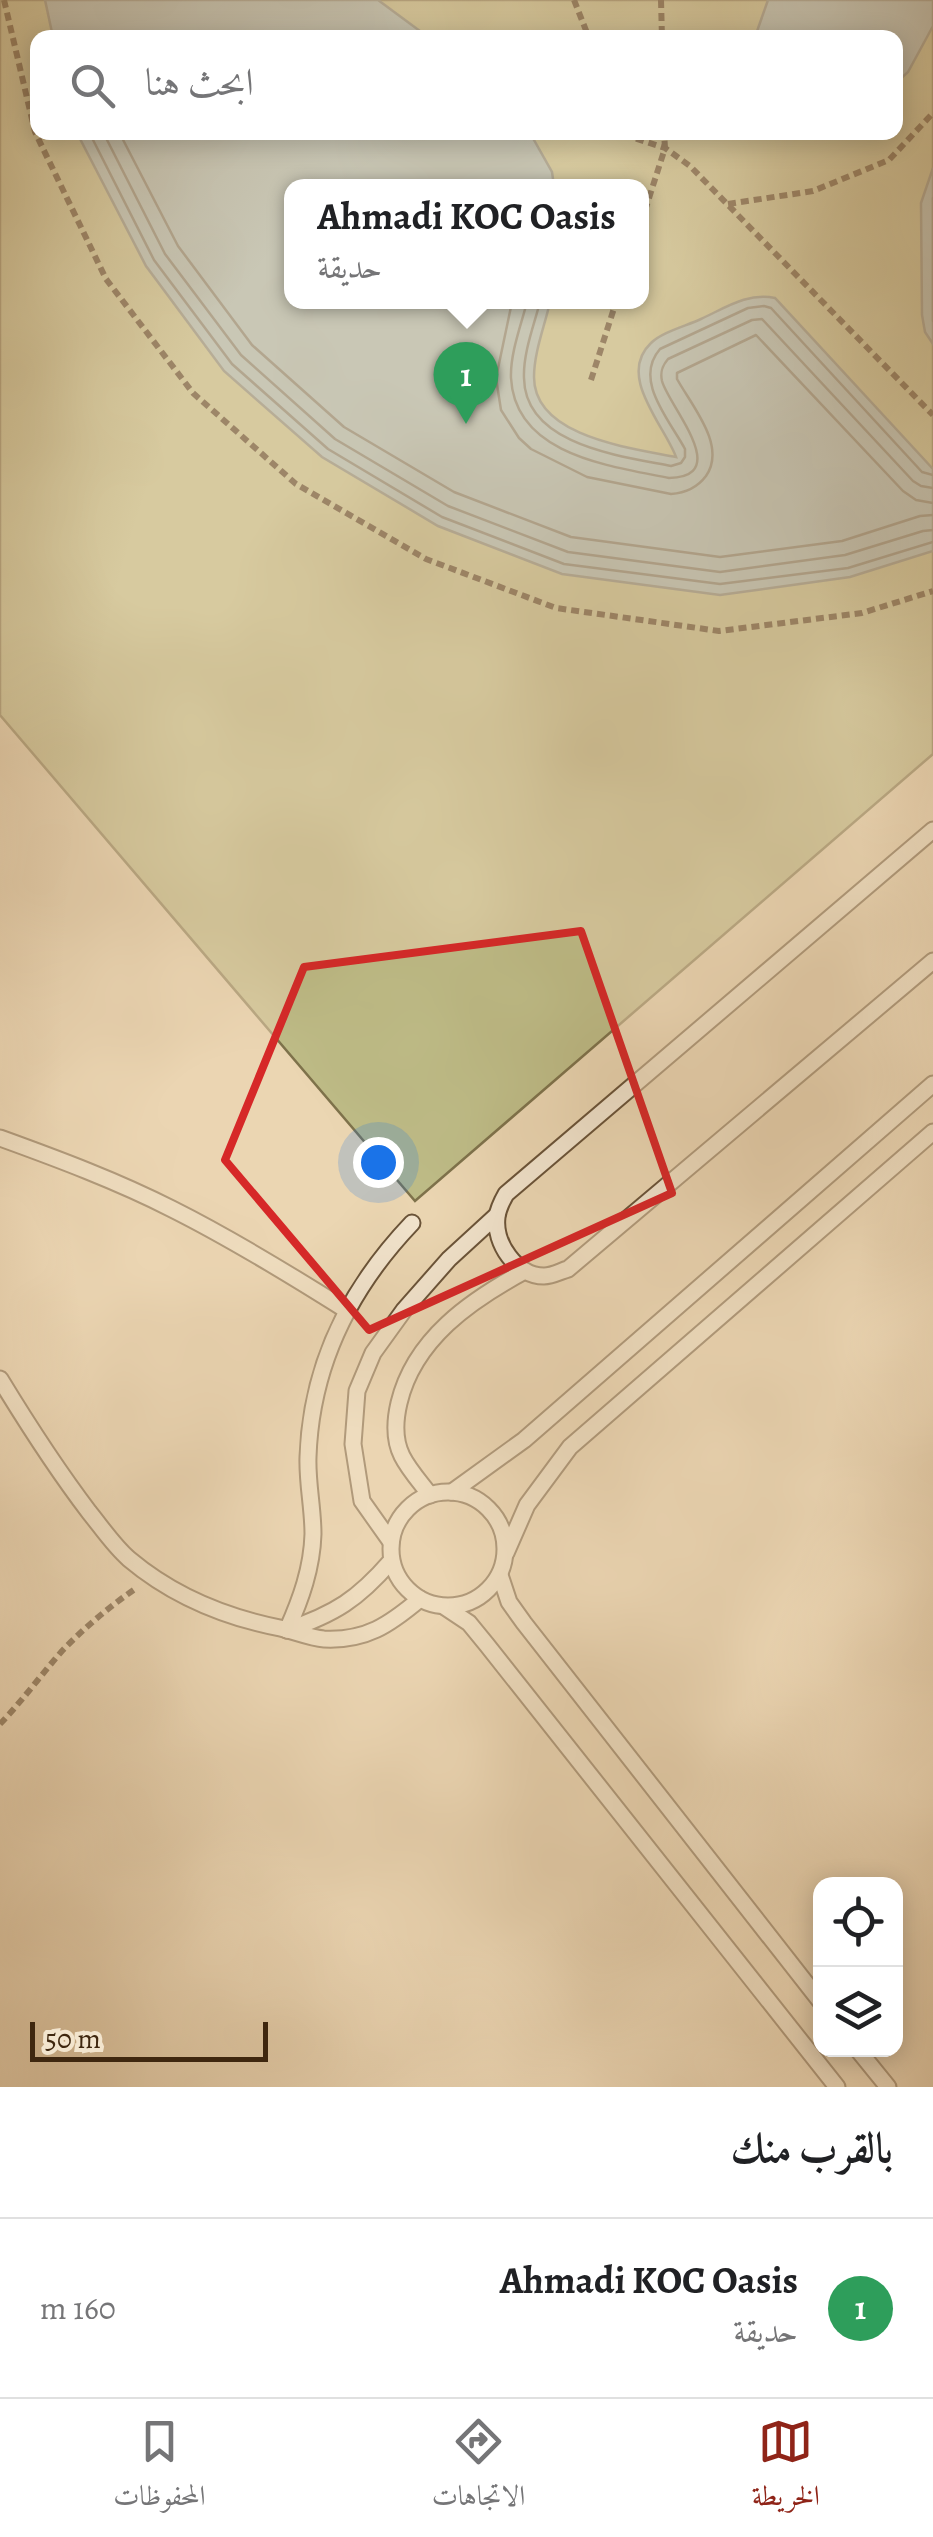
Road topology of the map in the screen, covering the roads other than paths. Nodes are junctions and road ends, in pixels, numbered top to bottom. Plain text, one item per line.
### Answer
1 (933, 830) edge
2 (933, 961) edge
3 (933, 1084) edge
4 (933, 1132) edge
5 (0, 1138) edge
6 (497, 1215) junction
7 (412, 1222) dead end
8 (525, 1271) junction
9 (346, 1310) junction
10 (0, 1379) edge
11 (452, 1492) junction
12 (430, 1495) junction
13 (391, 1542) junction
14 (506, 1553) junction
15 (391, 1560) junction
16 (500, 1575) junction
17 (420, 1599) junction
18 (445, 1607) junction
19 (286, 1630) junction
20 (813, 1992) edge
21 (864, 2057) edge
22 (836, 2087) edge
23 (888, 2087) edge

1 - 6 lane
2 - 8 lane
3 - 11 lane
4 - 14 lane
5 - 9 lane
6 - 8 lane
6 - 13 lane
7 - 9 lane
8 - 12 lane
9 - 19 lane
10 - 19 lane
11 - 12 lane
11 - 14 lane
12 - 13 lane
13 - 15 lane
14 - 16 lane
15 - 17 lane
15 - 19 lane
16 - 18 lane
16 - 20 lane
17 - 18 lane
17 - 19 lane
18 - 22 lane
21 - 23 lane

